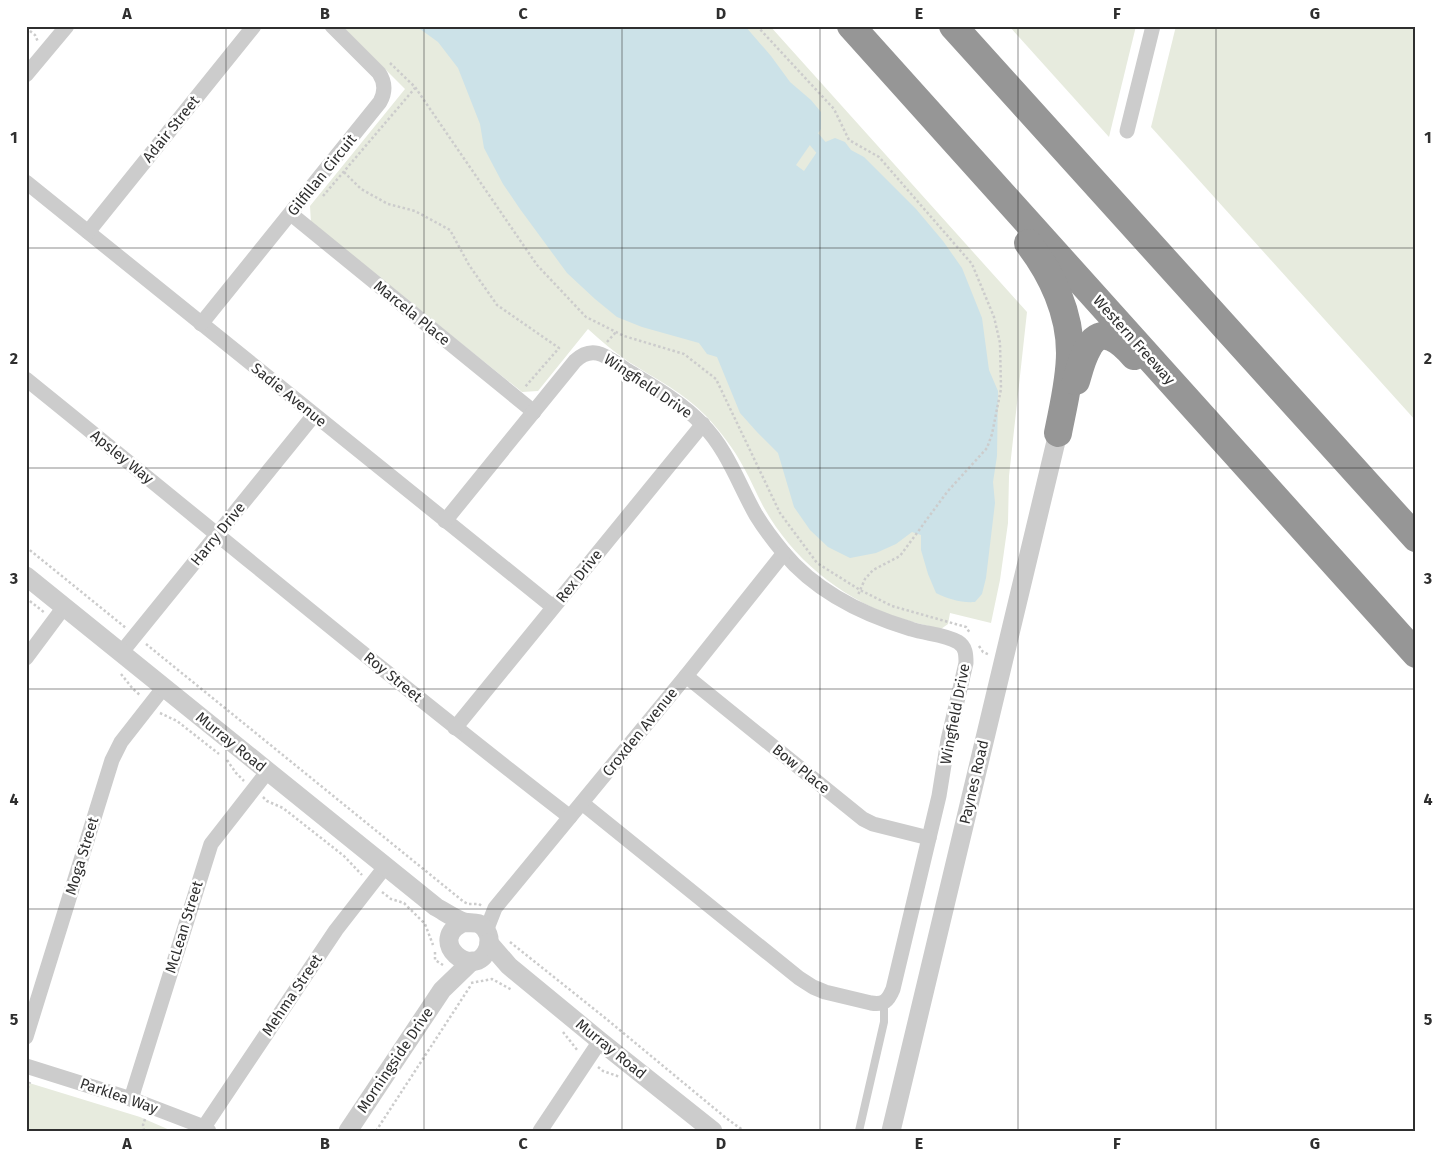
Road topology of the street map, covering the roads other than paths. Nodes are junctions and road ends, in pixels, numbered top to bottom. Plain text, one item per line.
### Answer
1 (254, 26) edge
2 (332, 26) edge
3 (851, 26) edge
4 (953, 26) edge
5 (1153, 26) edge
6 (60, 29) edge
7 (875, 52) junction
8 (26, 75) edge
9 (1127, 131) dead end
10 (26, 182) edge
11 (291, 214) junction
12 (88, 232) junction
13 (201, 324) junction
14 (26, 380) edge
15 (534, 412) junction
16 (314, 415) junction
17 (703, 424) junction
18 (1058, 433) junction
19 (445, 521) junction
20 (1298, 522) junction
21 (218, 534) junction
22 (1416, 538) edge
23 (784, 553) junction
24 (26, 576) edge
25 (553, 607) junction
26 (59, 614) junction
27 (1416, 654) edge
28 (26, 658) edge
29 (118, 662) junction
30 (686, 676) junction
31 (164, 688) junction
32 (455, 728) junction
33 (268, 772) junction
34 (582, 803) junction
35 (570, 817) junction
36 (929, 838) junction
37 (385, 867) junction
38 (436, 907) junction
39 (482, 930) junction
40 (451, 943) junction
41 (459, 975) junction
42 (884, 1002) junction
43 (26, 1037) edge
44 (600, 1041) junction
45 (26, 1066) edge
46 (131, 1099) junction
47 (206, 1129) edge
48 (348, 1131) edge
49 (540, 1131) edge
50 (713, 1131) edge
51 (859, 1131) edge
52 (891, 1131) edge

1 - 12 street, Adair Street
2 - 11 street, Gilfillan Circuit
3 - 7 highway, Western Freeway
4 - 22 highway
5 - 9 street
6 - 8 street
7 - 18 highway
7 - 20 highway, Western Freeway
10 - 12 street, Sadie Avenue
11 - 13 street, Gilfillan Circuit
11 - 15 street, Marcela Place
12 - 13 street, Sadie Avenue
13 - 16 street, Sadie Avenue
14 - 21 street, Apsley Way
15 - 17 street, Wingfield Drive
15 - 19 street, Wingfield Drive
16 - 19 street, Sadie Avenue
16 - 21 street, Harry Drive
17 - 23 street, Wingfield Drive
17 - 25 street, Rex Drive
18 - 20 highway
18 - 52 street, Paynes Road
19 - 25 street, Sadie Avenue
20 - 27 highway, Western Freeway
21 - 29 street, Harry Drive
21 - 32 street, Roy Street
23 - 30 street, Croxden Avenue
23 - 36 street, Wingfield Drive
24 - 26 street, Murray Road
25 - 32 street, Rex Drive
26 - 28 street
26 - 29 street, Murray Road
29 - 31 street, Murray Road
30 - 34 street, Croxden Avenue
30 - 36 street, Bow Place
31 - 33 street, Murray Road
31 - 43 street, Moga Street
32 - 35 street, Roy Street
33 - 37 street, Murray Road
33 - 46 street, McLean Street
34 - 35 street, Croxden Avenue
34 - 42 street
35 - 39 street, Croxden Avenue
36 - 42 street, Wingfield Drive
37 - 38 street, Murray Road
37 - 47 street, Mehma Street
38 - 39 street, Murray Road
38 - 40 street, Murray Road
39 - 40 street
39 - 40 street
39 - 41 street, Morningside Drive
39 - 44 street, Murray Road
40 - 41 street, Morningside Drive
41 - 48 street, Morningside Drive
42 - 51 lane
44 - 49 street
44 - 50 street, Murray Road
45 - 46 street, Parklea Way
46 - 47 street, Parklea Way

